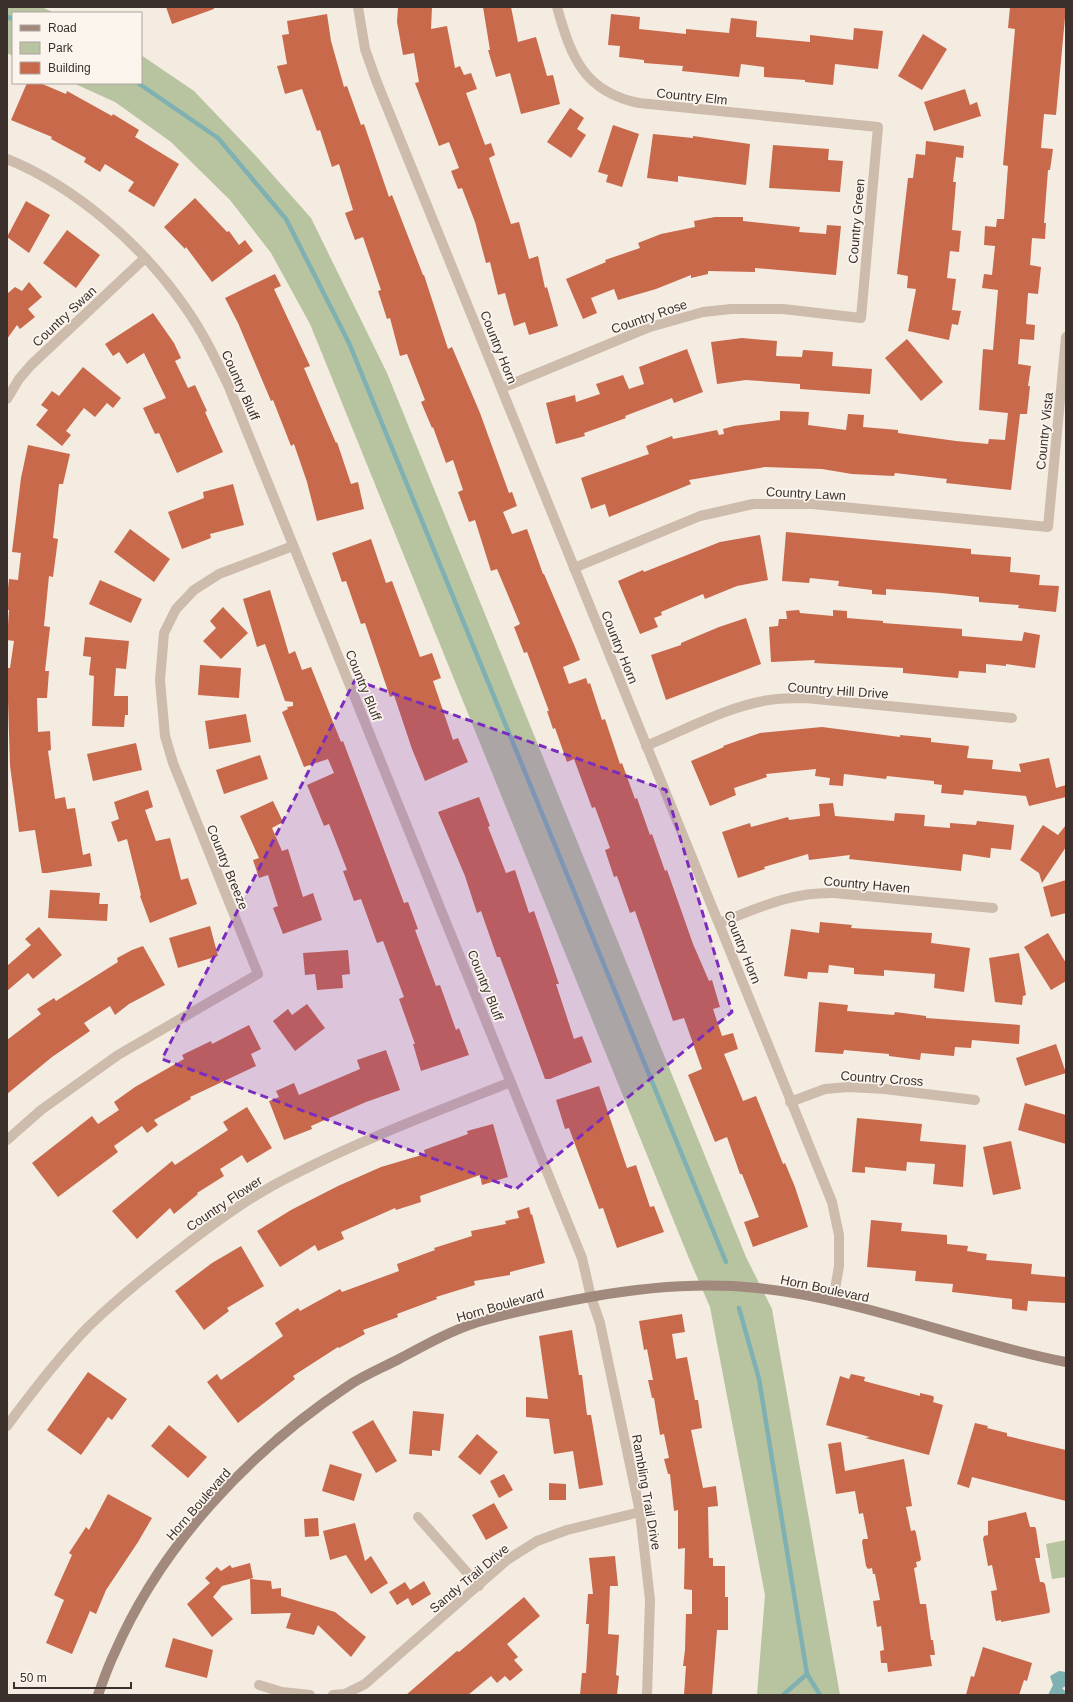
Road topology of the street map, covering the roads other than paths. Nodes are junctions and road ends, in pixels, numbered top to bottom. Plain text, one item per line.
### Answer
1 (358, 7) edge
2 (557, 7) edge
3 (878, 127) joint
4 (7, 159) edge
5 (145, 258) junction
6 (861, 318) joint
7 (1066, 337) edge
8 (502, 388) junction
9 (7, 399) edge
10 (1048, 527) joint
11 (293, 546) junction
12 (574, 568) junction
13 (1012, 718) dead end
14 (646, 746) junction
15 (993, 908) dead end
16 (719, 923) junction
17 (511, 1082) junction
18 (975, 1100) dead end
19 (790, 1102) junction
20 (7, 1140) edge
21 (591, 1297) junction
22 (833, 1300) junction
23 (1066, 1362) edge
24 (7, 1426) edge
25 (640, 1512) junction
26 (418, 1517) dead end
27 (479, 1586) junction
28 (259, 1685) dead end
29 (98, 1695) edge
30 (310, 1695) edge
31 (333, 1695) edge
32 (647, 1695) edge

1 - 8 street, Country Horn
2 - 3 street, Country Elm
3 - 6 street, Country Green
4 - 5 street, Country Bluff
5 - 9 street, Country Swan
5 - 11 street, Country Bluff
6 - 8 street, Country Rose
7 - 10 street, Country Vista
8 - 12 street, Country Horn
10 - 12 street, Country Lawn
11 - 17 street, Country Bluff
11 - 20 street, Country Breeze
12 - 14 street, Country Horn
13 - 14 street, Country Hill Drive
14 - 16 street, Country Horn
15 - 16 street, Country Haven
16 - 19 street, Country Horn
17 - 21 street, Country Bluff
17 - 24 street, Country Flower
18 - 19 street, Country Cross
19 - 22 street, Country Horn
21 - 22 street, Horn Boulevard
21 - 25 street, Rambling Trail Drive
21 - 29 street, Horn Boulevard
22 - 23 street, Horn Boulevard
25 - 27 street, Sandy Trail Drive
25 - 32 street, Rambling Trail Drive
26 - 27 street
27 - 31 street, Sandy Trail Drive
28 - 30 street

